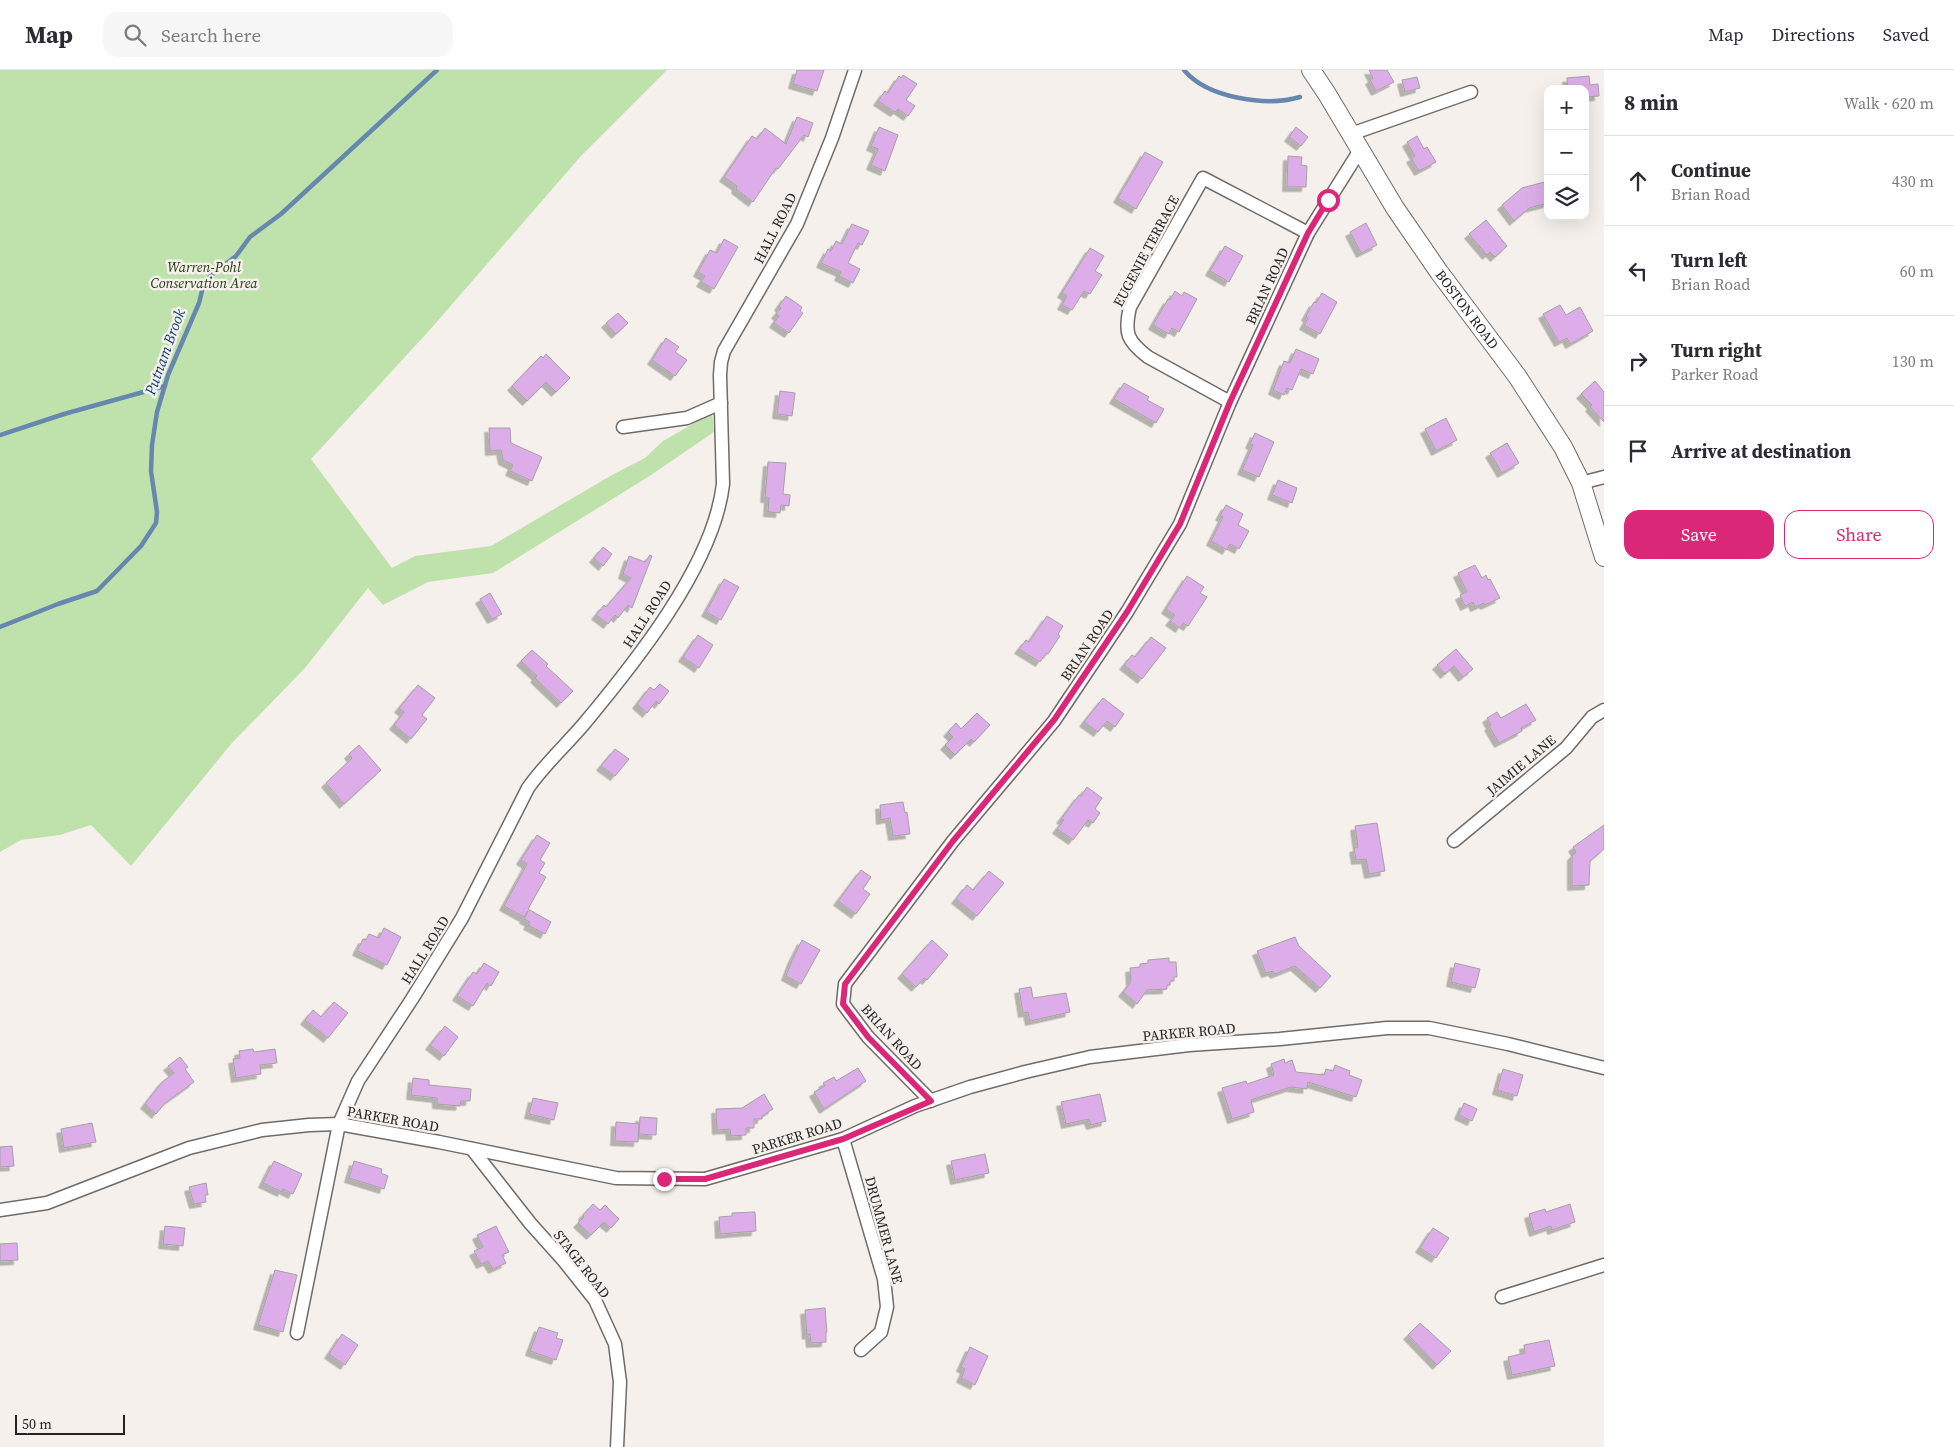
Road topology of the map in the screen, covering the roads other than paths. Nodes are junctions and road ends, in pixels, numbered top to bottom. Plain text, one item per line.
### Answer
1 (856, 70) edge
2 (1311, 70) edge
3 (1471, 92) dead end
4 (1351, 134) junction
5 (1360, 150) junction
6 (1308, 233) junction
7 (1230, 402) junction
8 (721, 403) junction
9 (623, 426) dead end
10 (1604, 477) edge
11 (1581, 483) junction
12 (1604, 557) edge
13 (1604, 710) edge
14 (1454, 841) dead end
15 (1604, 1068) edge
16 (931, 1101) junction
17 (339, 1124) junction
18 (843, 1139) junction
19 (472, 1149) junction
20 (0, 1210) edge
21 (1604, 1265) edge
22 (1502, 1297) dead end
23 (297, 1333) dead end
24 (861, 1350) dead end
25 (617, 1447) edge

1 - 8 street, HALL ROAD
2 - 4 main road, BOSTON ROAD
3 - 4 street
4 - 5 main road, BOSTON ROAD
5 - 6 street, BRIAN ROAD
5 - 11 main road, BOSTON ROAD
6 - 7 street, BRIAN ROAD
6 - 7 street, EUGENIE TERRACE
7 - 16 street, BRIAN ROAD
8 - 9 street
8 - 17 street, HALL ROAD
10 - 11 street
11 - 12 main road, BOSTON ROAD
13 - 14 street, JAIMIE LANE
15 - 16 street, PARKER ROAD
16 - 18 street, PARKER ROAD
17 - 19 street, PARKER ROAD
17 - 20 street, PARKER ROAD
17 - 23 street, HALL ROAD
18 - 19 street, PARKER ROAD
18 - 24 street, DRUMMER LANE
19 - 25 street, STAGE ROAD
21 - 22 street

